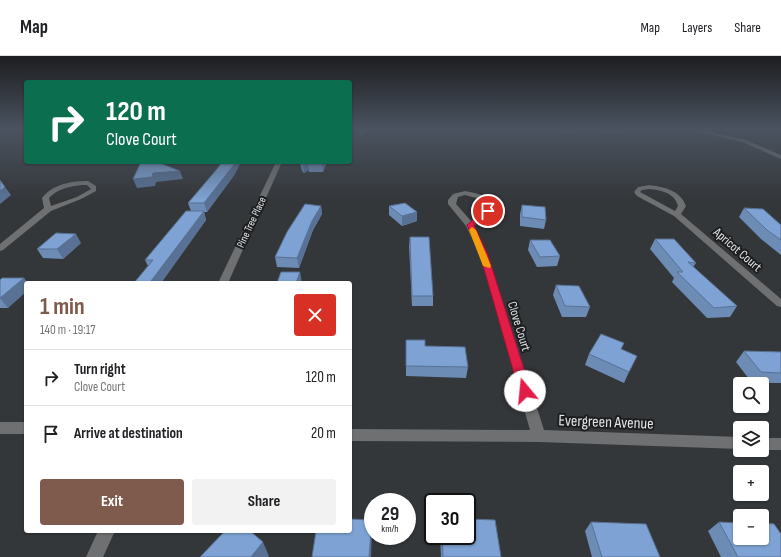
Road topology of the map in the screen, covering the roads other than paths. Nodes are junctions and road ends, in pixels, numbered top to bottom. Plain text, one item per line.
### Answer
1 (770, 152) edge
2 (781, 157) edge
3 (278, 164) edge
4 (48, 210) junction
5 (677, 214) junction
6 (470, 225) junction
7 (0, 248) edge
8 (224, 281) edge
9 (781, 304) edge
10 (0, 428) edge
11 (24, 428) edge
12 (352, 435) edge
13 (538, 436) junction
14 (733, 443) edge
15 (769, 444) edge
16 (781, 444) edge
17 (106, 533) edge
18 (94, 557) edge

1 - 2 street
3 - 8 street, Pine Tree Place
4 - 4 street
4 - 7 street
5 - 5 street, Apricot Court
5 - 9 street, Apricot Court
6 - 6 street, Clove Court
6 - 13 street, Clove Court
10 - 11 street
12 - 13 street, Evergreen Avenue
13 - 14 street, Evergreen Avenue
15 - 16 street
17 - 18 street

